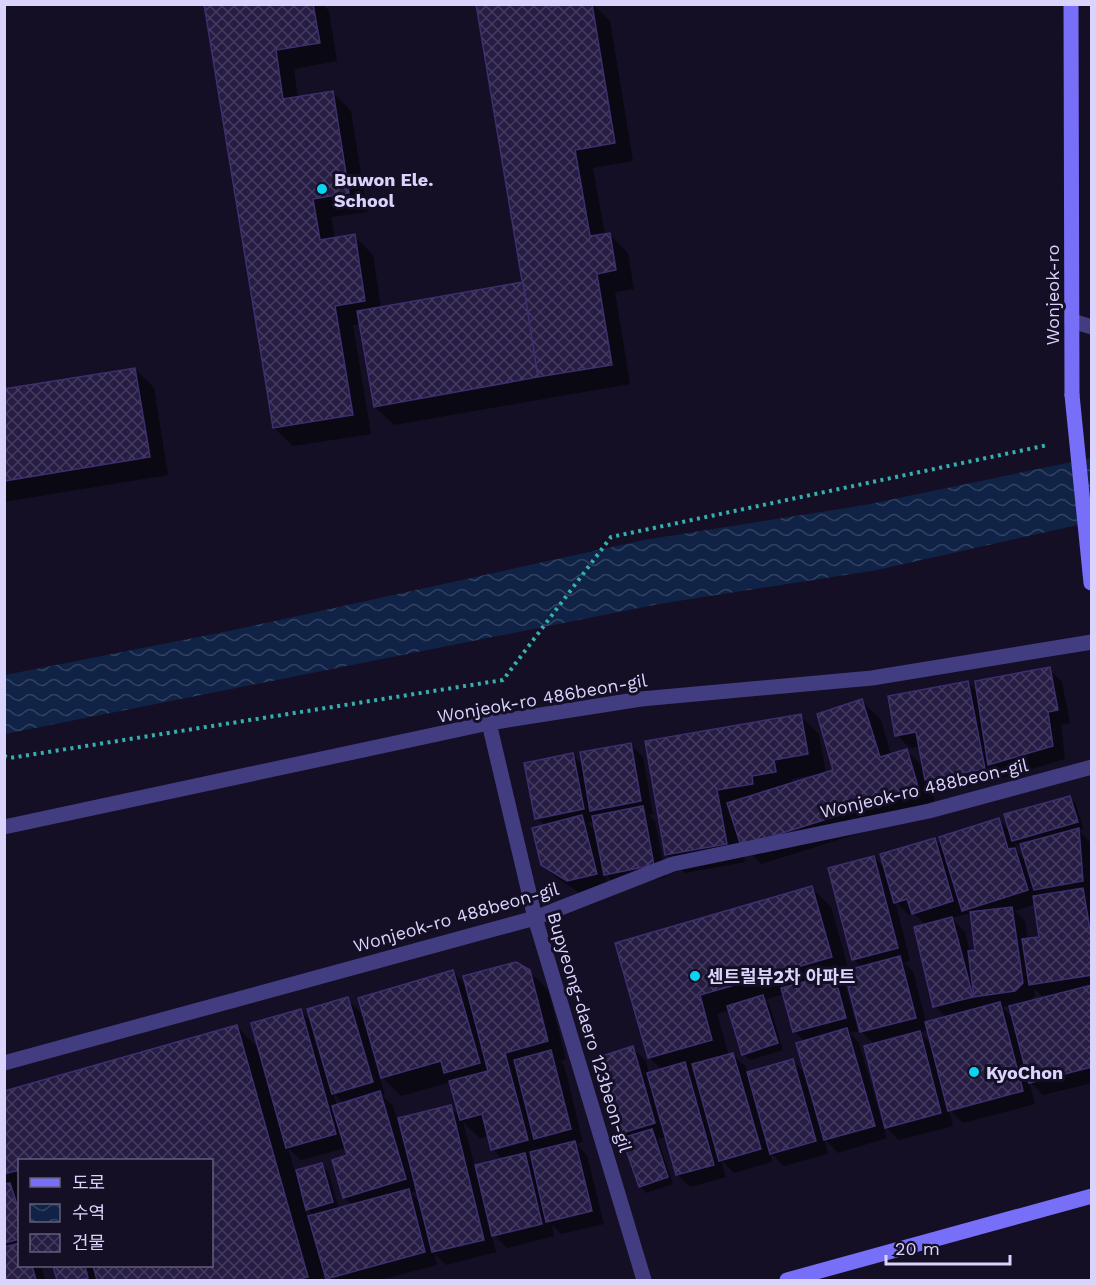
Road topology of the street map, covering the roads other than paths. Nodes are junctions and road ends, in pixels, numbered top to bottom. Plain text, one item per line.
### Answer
1 (1071, 4) edge
2 (1072, 321) junction
3 (1092, 327) edge
4 (1091, 583) edge
5 (1092, 642) edge
6 (489, 723) junction
7 (1092, 767) edge
8 (4, 827) edge
9 (535, 918) junction
10 (4, 1063) edge
11 (1092, 1196) edge
12 (644, 1281) edge
13 (787, 1281) edge

1 - 2 main road, Wonjeok-ro
2 - 3 lane
2 - 4 main road, Wonjeok-ro, bridge
5 - 6 lane, Wonjeok-ro 486beon-gil
6 - 8 lane, Wonjeok-ro 486beon-gil
6 - 9 lane, Bupyeong-daero 123beon-gil
7 - 9 lane, Wonjeok-ro 488beon-gil
9 - 10 lane, Wonjeok-ro 488beon-gil
9 - 12 lane, Bupyeong-daero 123beon-gil
11 - 13 main road

